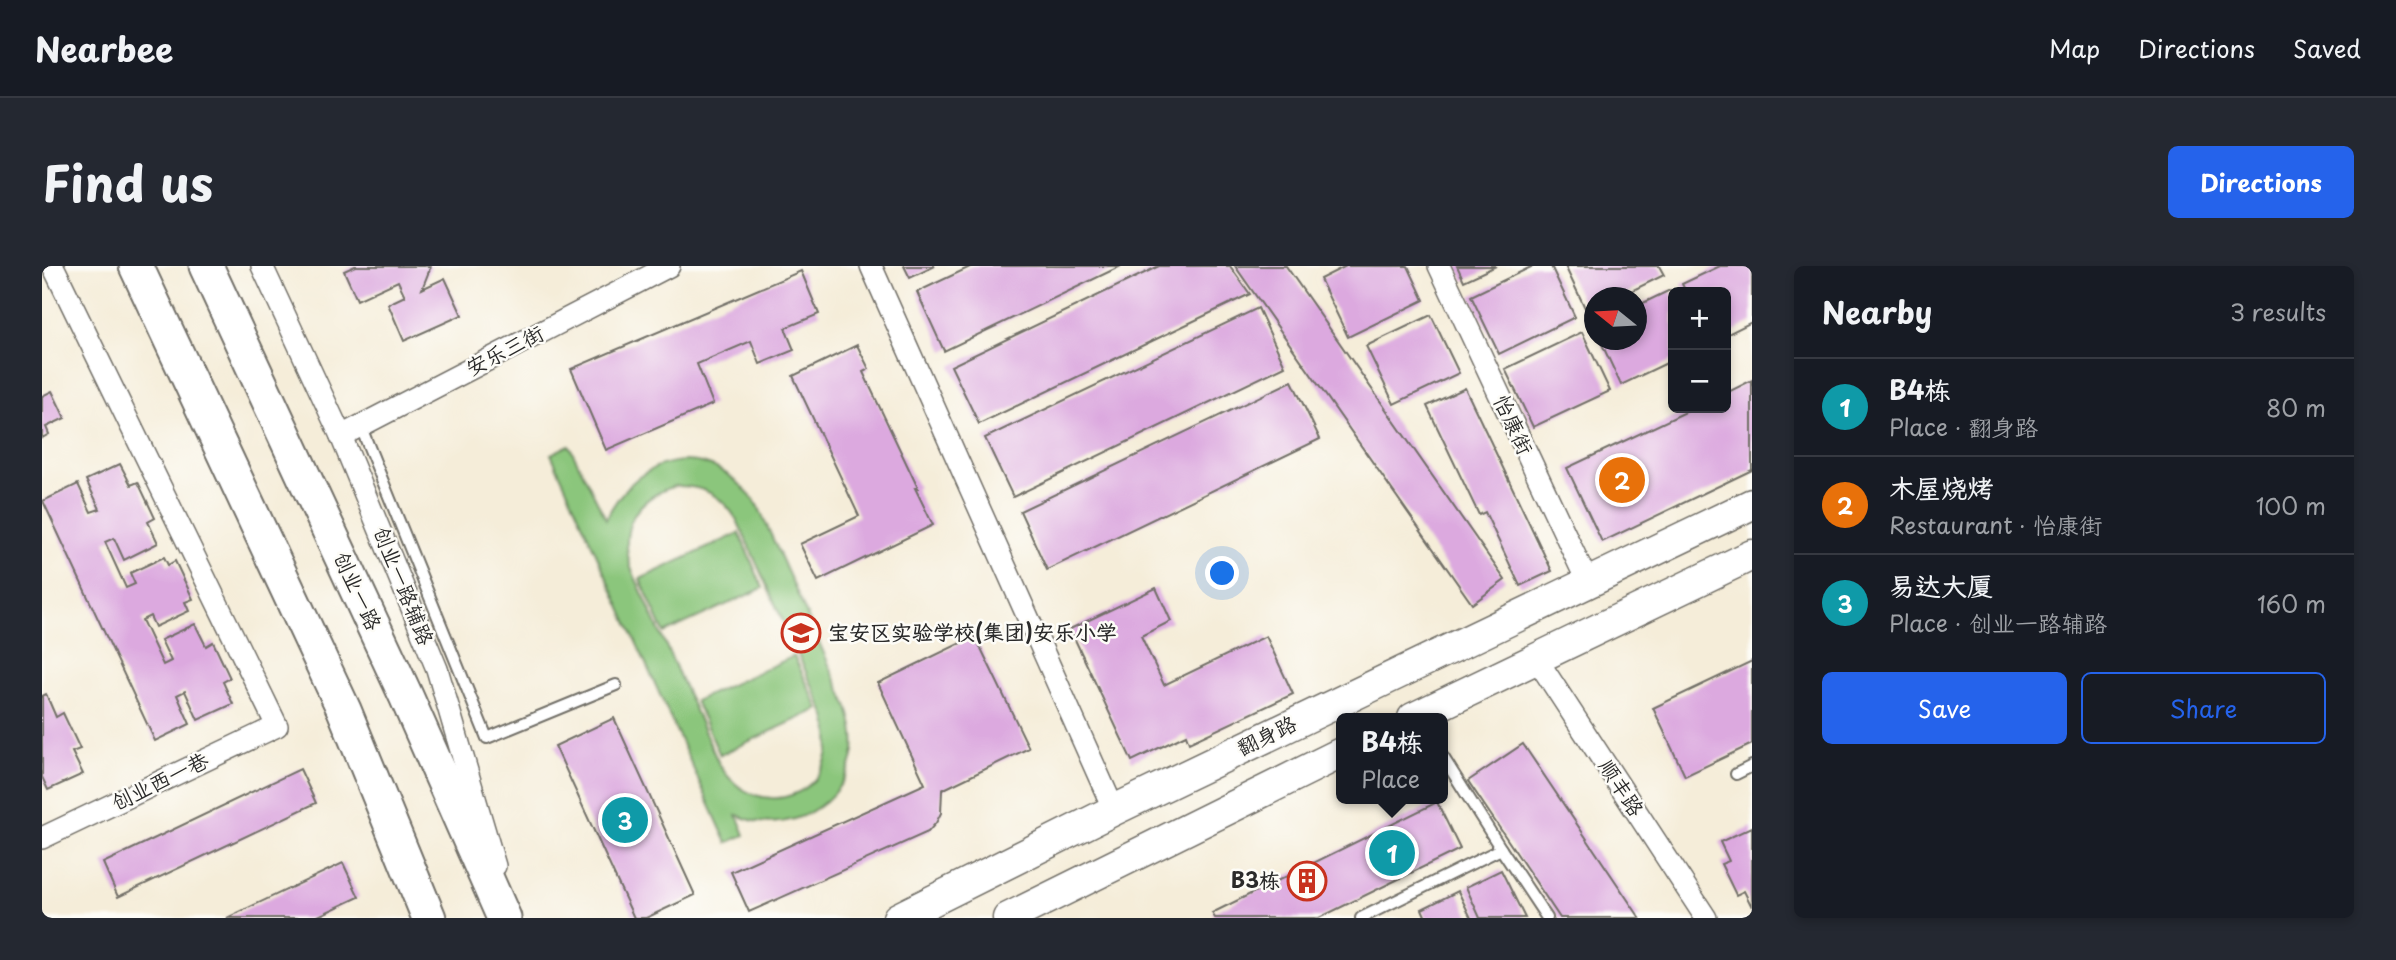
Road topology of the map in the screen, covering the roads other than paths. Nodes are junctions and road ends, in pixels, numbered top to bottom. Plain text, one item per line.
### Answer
1 (53, 266) edge
2 (136, 266) edge
3 (206, 266) edge
4 (262, 266) edge
5 (669, 266) edge
6 (871, 266) edge
7 (1439, 266) edge
8 (360, 425) junction
9 (341, 436) junction
10 (1752, 504) edge
11 (1752, 555) edge
12 (1588, 583) junction
13 (1536, 658) junction
14 (616, 685) dead end
15 (1426, 713) edge
16 (1336, 755) edge
17 (1448, 765) edge
18 (1752, 766) edge
19 (1735, 774) dead end
20 (1114, 810) junction
21 (42, 838) edge
22 (1501, 849) junction
23 (429, 918) edge
24 (504, 918) edge
25 (511, 918) edge
26 (898, 918) edge
27 (1008, 918) edge
28 (1361, 918) edge
29 (1547, 918) edge
30 (1706, 918) edge

1 - 21 street, 创业西一巷
2 - 23 main road
3 - 24 main road, 创业一路
4 - 9 street, 创业一路辅路
5 - 8 street, 安乐三街
6 - 20 street
7 - 12 street, 怡康街
8 - 9 street, 安乐三街
8 - 14 lane
9 - 25 street, 创业一路辅路
10 - 12 main road, 翻身路
11 - 13 main road
12 - 20 main road, 翻身路
13 - 15 main road
13 - 30 street, 顺丰路
16 - 27 main road
17 - 22 lane
18 - 19 lane
20 - 26 main road, 翻身路
22 - 28 lane
22 - 29 lane

